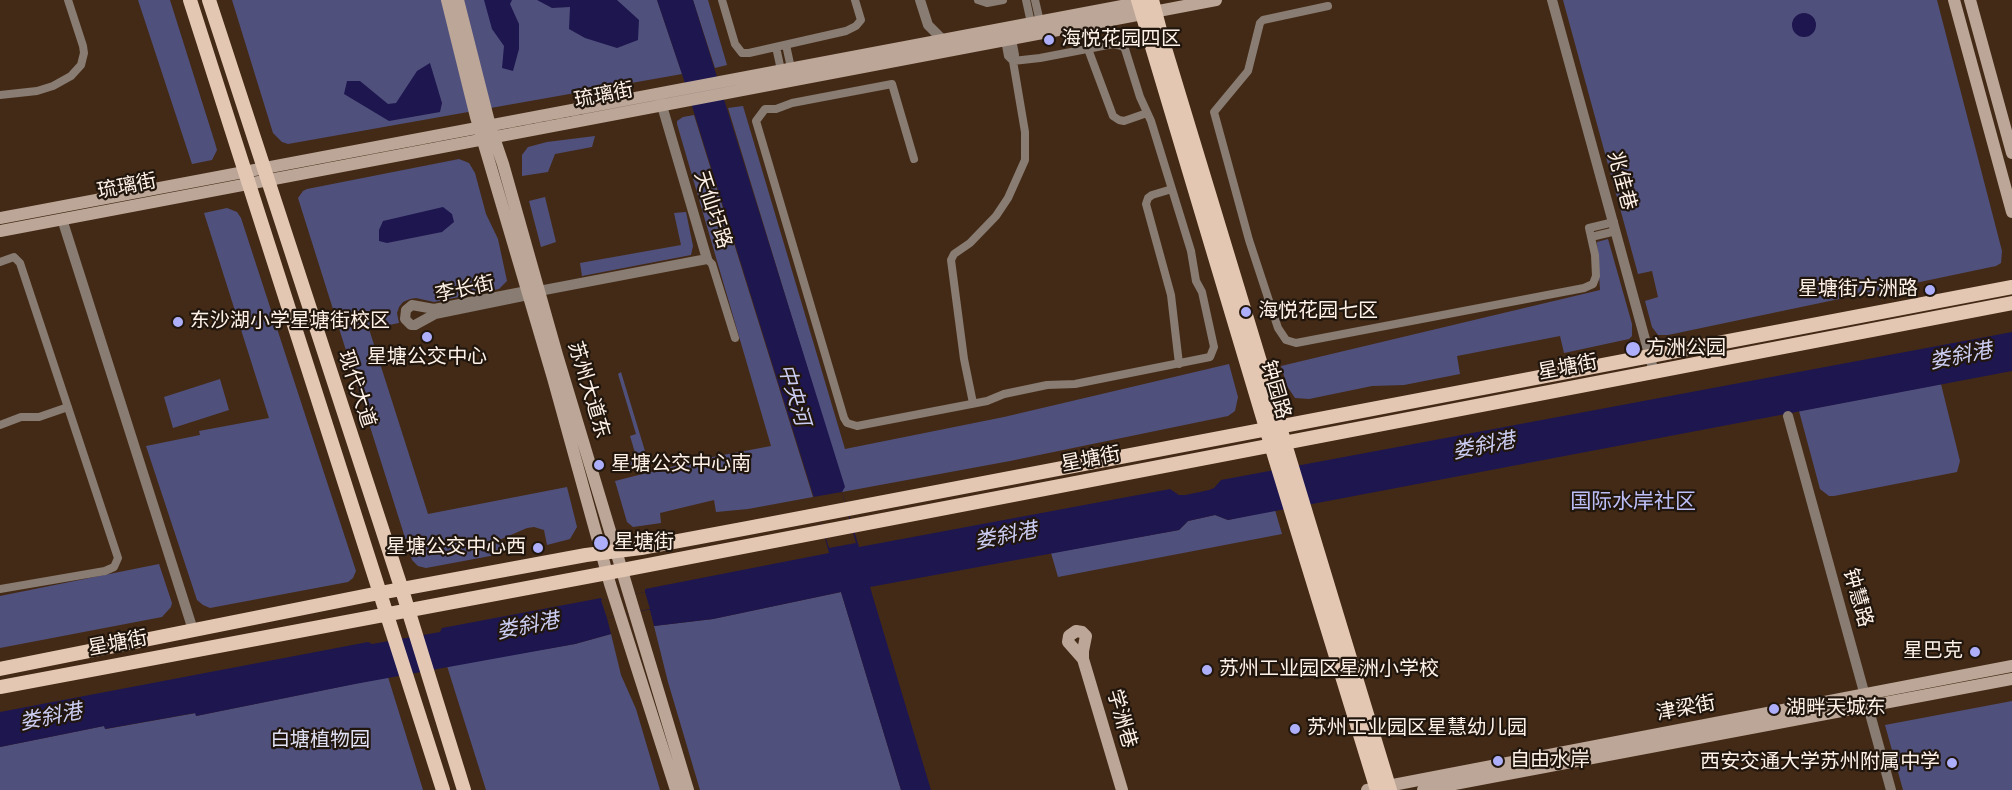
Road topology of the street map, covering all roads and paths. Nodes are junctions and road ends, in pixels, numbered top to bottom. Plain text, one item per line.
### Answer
1 (68, 0) edge
2 (190, 0) edge
3 (209, 0) edge
4 (447, 0) edge
5 (458, 0) edge
6 (722, 0) edge
7 (855, 0) edge
8 (920, 0) edge
9 (978, 0) edge
10 (1003, 0) edge
11 (1026, 0) edge
12 (1035, 0) edge
13 (1216, 0) edge
14 (1304, 0) edge
15 (1552, 0) edge
16 (1954, 0) edge
17 (1970, 0) edge
18 (1146, 5) edge
19 (1309, 6) edge
20 (1328, 6) dead end
21 (1036, 23) junction
22 (928, 25) junction
23 (1008, 40) junction
24 (786, 45) junction
25 (946, 46) junction
26 (776, 48) junction
27 (926, 49) junction
28 (1088, 49) junction
29 (1013, 61) junction
30 (786, 69) junction
31 (721, 87) junction
32 (0, 95) edge
33 (660, 99) junction
34 (1147, 113) junction
35 (486, 132) junction
36 (2012, 153) edge
37 (914, 159) dead end
38 (264, 175) junction
39 (247, 178) junction
40 (1172, 189) junction
41 (2012, 212) edge
42 (0, 218) edge
43 (63, 219) junction
44 (1615, 226) junction
45 (0, 231) edge
46 (707, 259) junction
47 (0, 262) edge
48 (2012, 287) edge
49 (532, 292) junction
50 (2012, 303) edge
51 (735, 338) dead end
52 (1650, 357) junction
53 (1179, 364) junction
54 (1654, 372) junction
55 (973, 403) junction
56 (68, 407) junction
57 (1788, 416) dead end
58 (0, 424) edge
59 (1281, 427) junction
60 (1266, 429) junction
61 (1285, 443) junction
62 (1271, 445) junction
63 (1285, 468) junction
64 (616, 551) junction
65 (601, 553) junction
66 (621, 570) junction
67 (607, 573) junction
68 (0, 589) edge
69 (402, 590) junction
70 (381, 594) junction
71 (408, 610) junction
72 (387, 614) junction
73 (193, 630) junction
74 (1083, 659) dead end
75 (2012, 666) edge
76 (0, 669) edge
77 (2012, 679) edge
78 (0, 687) edge
79 (1866, 700) junction
80 (1380, 789) edge
81 (443, 790) edge
82 (464, 790) edge
83 (676, 790) edge
84 (688, 790) edge
85 (1122, 790) edge
86 (1423, 790) edge
87 (1891, 790) edge

1 - 32 street
2 - 39 main road, 现代大道
3 - 38 main road, 现代大道
4 - 35 main road, 苏州大道东
5 - 35 main road, 苏州大道东
6 - 26 street
7 - 24 street
8 - 22 street
9 - 10 street
11 - 21 street
12 - 21 street
13 - 18 main road, 琉璃街
14 - 19 street
15 - 44 street, 兆佳巷
16 - 41 main road
17 - 36 main road
18 - 21 main road, 琉璃街
18 - 23 main road, 琉璃街
18 - 59 main road, 钟园路
18 - 60 main road, 钟园路
19 - 20 street
19 - 44 street
21 - 25 main road, 琉璃街
22 - 25 street
22 - 27 street
23 - 25 main road, 琉璃街
23 - 29 street
24 - 26 street
24 - 30 street
25 - 27 main road, 琉璃街
26 - 30 street
27 - 30 main road, 琉璃街
27 - 31 main road, 琉璃街
28 - 29 street
28 - 34 street
28 - 34 street
29 - 55 street
30 - 31 main road, 琉璃街
31 - 33 main road, 琉璃街
33 - 35 main road, 琉璃街
33 - 46 street, 天仙圩路
34 - 40 street
35 - 38 main road, 琉璃街
35 - 49 main road, 苏州大道东
37 - 55 street
38 - 39 main road, 琉璃街
38 - 69 main road, 现代大道
39 - 42 main road, 琉璃街
39 - 43 main road, 琉璃街
39 - 70 main road, 现代大道
40 - 53 street
40 - 53 street
43 - 45 main road, 琉璃街
43 - 73 street
44 - 52 street, 兆佳巷
46 - 49 street, 李长街
46 - 51 street, 天仙圩路
47 - 56 street
48 - 52 main road, 星塘街
49 - 49 street, 李长街
49 - 64 main road, 苏州大道东
49 - 65 main road, 苏州大道东
50 - 54 main road, 星塘街
52 - 54 street, 兆佳巷
52 - 59 main road, 星塘街
53 - 55 street
54 - 61 main road, 星塘街
56 - 58 street
56 - 68 street
57 - 79 street, 钟慧路
59 - 60 main road, 星塘街
59 - 61 main road, 钟园路
60 - 62 main road, 钟园路
60 - 64 main road, 星塘街
61 - 62 main road, 星塘街
61 - 63 main road, 钟园路
62 - 63 main road, 钟园路
62 - 66 main road, 星塘街
63 - 80 main road, 钟园路
63 - 80 main road, 钟园路
64 - 65 main road, 星塘街
64 - 66 main road, 苏州大道东
65 - 67 main road, 苏州大道东
65 - 69 main road, 星塘街
66 - 67 main road, 星塘街
66 - 84 main road, 苏州大道东
67 - 71 main road, 星塘街
67 - 83 main road, 苏州大道东
69 - 70 main road, 星塘街
69 - 71 main road, 现代大道
70 - 72 main road, 现代大道
70 - 73 main road, 星塘街
71 - 72 main road, 星塘街
71 - 82 main road, 现代大道
72 - 78 main road, 星塘街
72 - 81 main road, 现代大道
73 - 76 main road, 星塘街
74 - 85 main road, 学洲巷
75 - 79 main road, 津梁街
77 - 79 main road, 津梁街
79 - 80 main road, 津梁街
79 - 86 main road, 津梁街
79 - 87 street, 钟慧路

